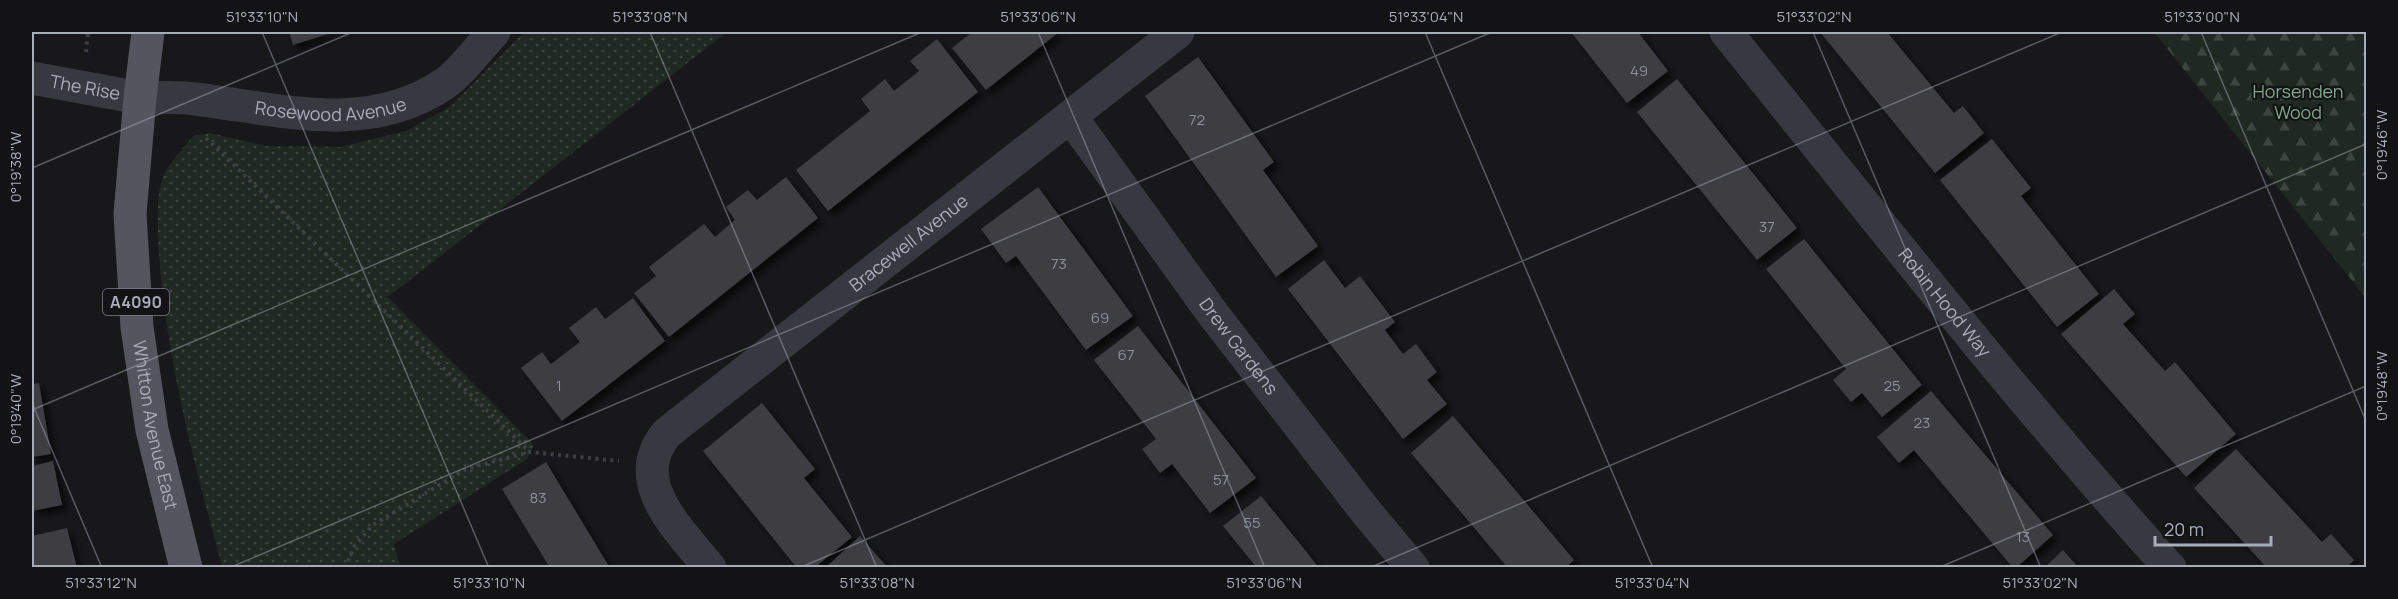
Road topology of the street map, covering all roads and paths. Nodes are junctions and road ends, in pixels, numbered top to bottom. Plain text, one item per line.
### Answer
1 (148, 32) edge
2 (494, 32) edge
3 (1179, 32) edge
4 (1726, 32) edge
5 (32, 78) edge
6 (140, 98) junction
7 (192, 98) junction
8 (1071, 117) junction
9 (530, 452) junction
10 (652, 465) junction
11 (186, 567) edge
12 (345, 567) edge
13 (710, 567) edge
14 (1413, 567) edge
15 (2170, 567) edge

1 - 6 main road, Whitton Avenue East / A4090
2 - 7 street, Rosewood Avenue
3 - 8 street, Bracewell Avenue
4 - 15 street, Robin Hood Way
5 - 6 street, The Rise
6 - 7 street, Rosewood Avenue
6 - 11 main road, Whitton Avenue East / A4090
7 - 9 path
8 - 10 street, Bracewell Avenue
8 - 14 street, Drew Gardens
9 - 10 path
9 - 12 path
10 - 13 street

